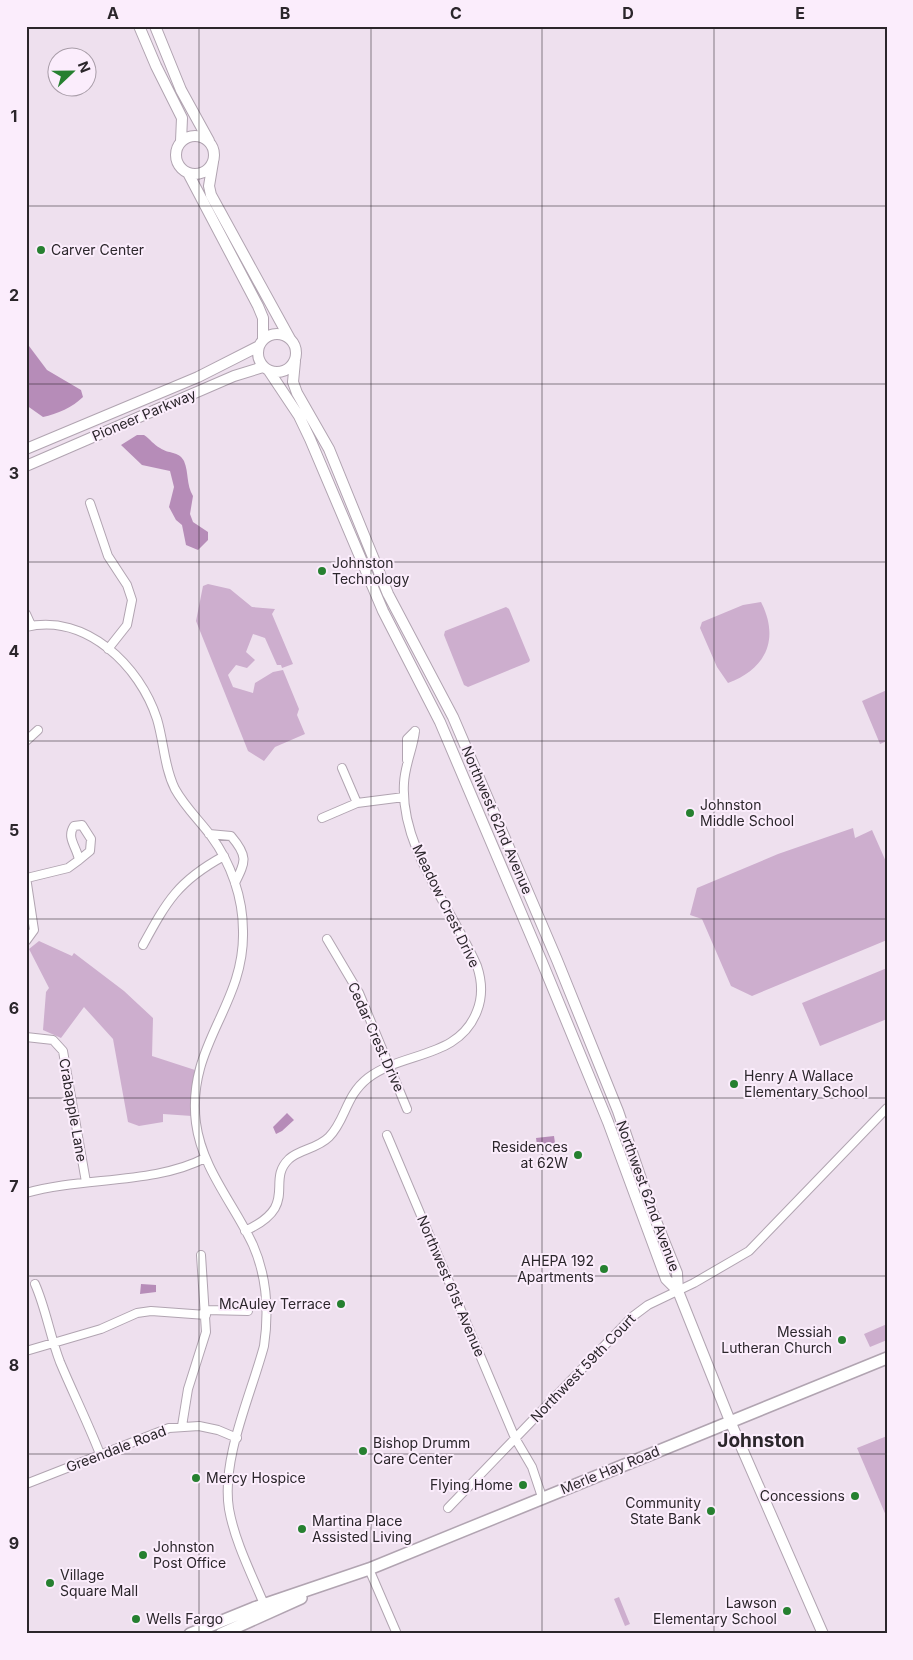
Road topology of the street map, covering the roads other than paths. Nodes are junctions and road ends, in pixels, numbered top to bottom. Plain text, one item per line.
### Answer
1 (139, 26) edge
2 (155, 26) edge
3 (181, 141) junction
4 (209, 141) junction
5 (213, 162) junction
6 (188, 173) junction
7 (290, 339) junction
8 (261, 343) junction
9 (295, 360) junction
10 (266, 369) junction
11 (26, 449) edge
12 (26, 466) edge
13 (90, 503) dead end
14 (26, 614) edge
15 (29, 626) edge
16 (108, 649) junction
17 (38, 730) dead end
18 (26, 741) edge
19 (407, 760) dead end
20 (342, 768) dead end
21 (404, 797) junction
22 (357, 803) junction
23 (322, 818) dead end
24 (210, 834) junction
25 (224, 856) junction
26 (79, 860) dead end
27 (27, 878) edge
28 (235, 883) junction
29 (327, 939) dead end
30 (26, 941) edge
31 (143, 945) dead end
32 (26, 1037) edge
33 (389, 1066) junction
34 (887, 1108) edge
35 (407, 1109) dead end
36 (387, 1135) dead end
37 (205, 1158) junction
38 (86, 1182) junction
39 (26, 1193) edge
40 (245, 1231) junction
41 (201, 1255) dead end
42 (35, 1284) dead end
43 (678, 1291) junction
44 (248, 1311) dead end
45 (206, 1313) junction
46 (54, 1343) junction
47 (26, 1351) edge
48 (887, 1358) edge
49 (730, 1421) junction
50 (182, 1426) junction
51 (237, 1438) junction
52 (516, 1438) junction
53 (100, 1454) junction
54 (26, 1484) edge
55 (542, 1497) junction
56 (448, 1508) dead end
57 (369, 1569) junction
58 (266, 1609) junction
59 (190, 1634) edge
60 (221, 1634) edge
61 (397, 1634) edge
62 (823, 1634) edge

1 - 3 street
2 - 4 street
3 - 4 street
3 - 6 street
4 - 5 street
5 - 6 street
5 - 7 street
6 - 8 street
7 - 8 street
7 - 9 street
8 - 10 street
8 - 11 street, Pioneer Parkway
9 - 10 street
9 - 43 street, Northwest 62nd Avenue
10 - 12 street, Pioneer Parkway
10 - 43 street, Northwest 62nd Avenue
13 - 16 street
14 - 15 street
15 - 16 street
16 - 24 street
17 - 18 street
19 - 21 street, Meadow Crest Drive
20 - 22 street
21 - 22 street
21 - 33 street, Meadow Crest Drive
22 - 23 street
24 - 25 street
24 - 28 street
25 - 28 street
25 - 31 street
26 - 27 street
27 - 30 street
28 - 37 street
29 - 33 street, Cedar Crest Drive
32 - 38 street, Crabapple Lane
33 - 35 street, Cedar Crest Drive
33 - 40 street, Meadow Crest Drive
34 - 43 street, Northwest 59th Court
36 - 52 street, Northwest 61st Avenue
37 - 38 street
37 - 40 street
38 - 39 street
40 - 51 street
41 - 45 street
42 - 46 street
43 - 49 street, Northwest 62nd Avenue
43 - 52 street, Northwest 59th Court
44 - 45 street
45 - 46 street
45 - 50 street
46 - 47 street
46 - 53 street
48 - 49 main road, Merle Hay Road
49 - 55 main road, Merle Hay Road
49 - 62 street, Northwest 62nd Avenue
50 - 51 street, Greendale Road
50 - 53 street, Greendale Road
51 - 58 street
52 - 55 street, Northwest 61st Avenue
52 - 56 street, Northwest 59th Court
53 - 54 street, Greendale Road
55 - 57 main road, Merle Hay Road
57 - 58 main road, Merle Hay Road
57 - 61 street
58 - 59 main road, Merle Hay Road
58 - 60 main road, Merle Hay Road

